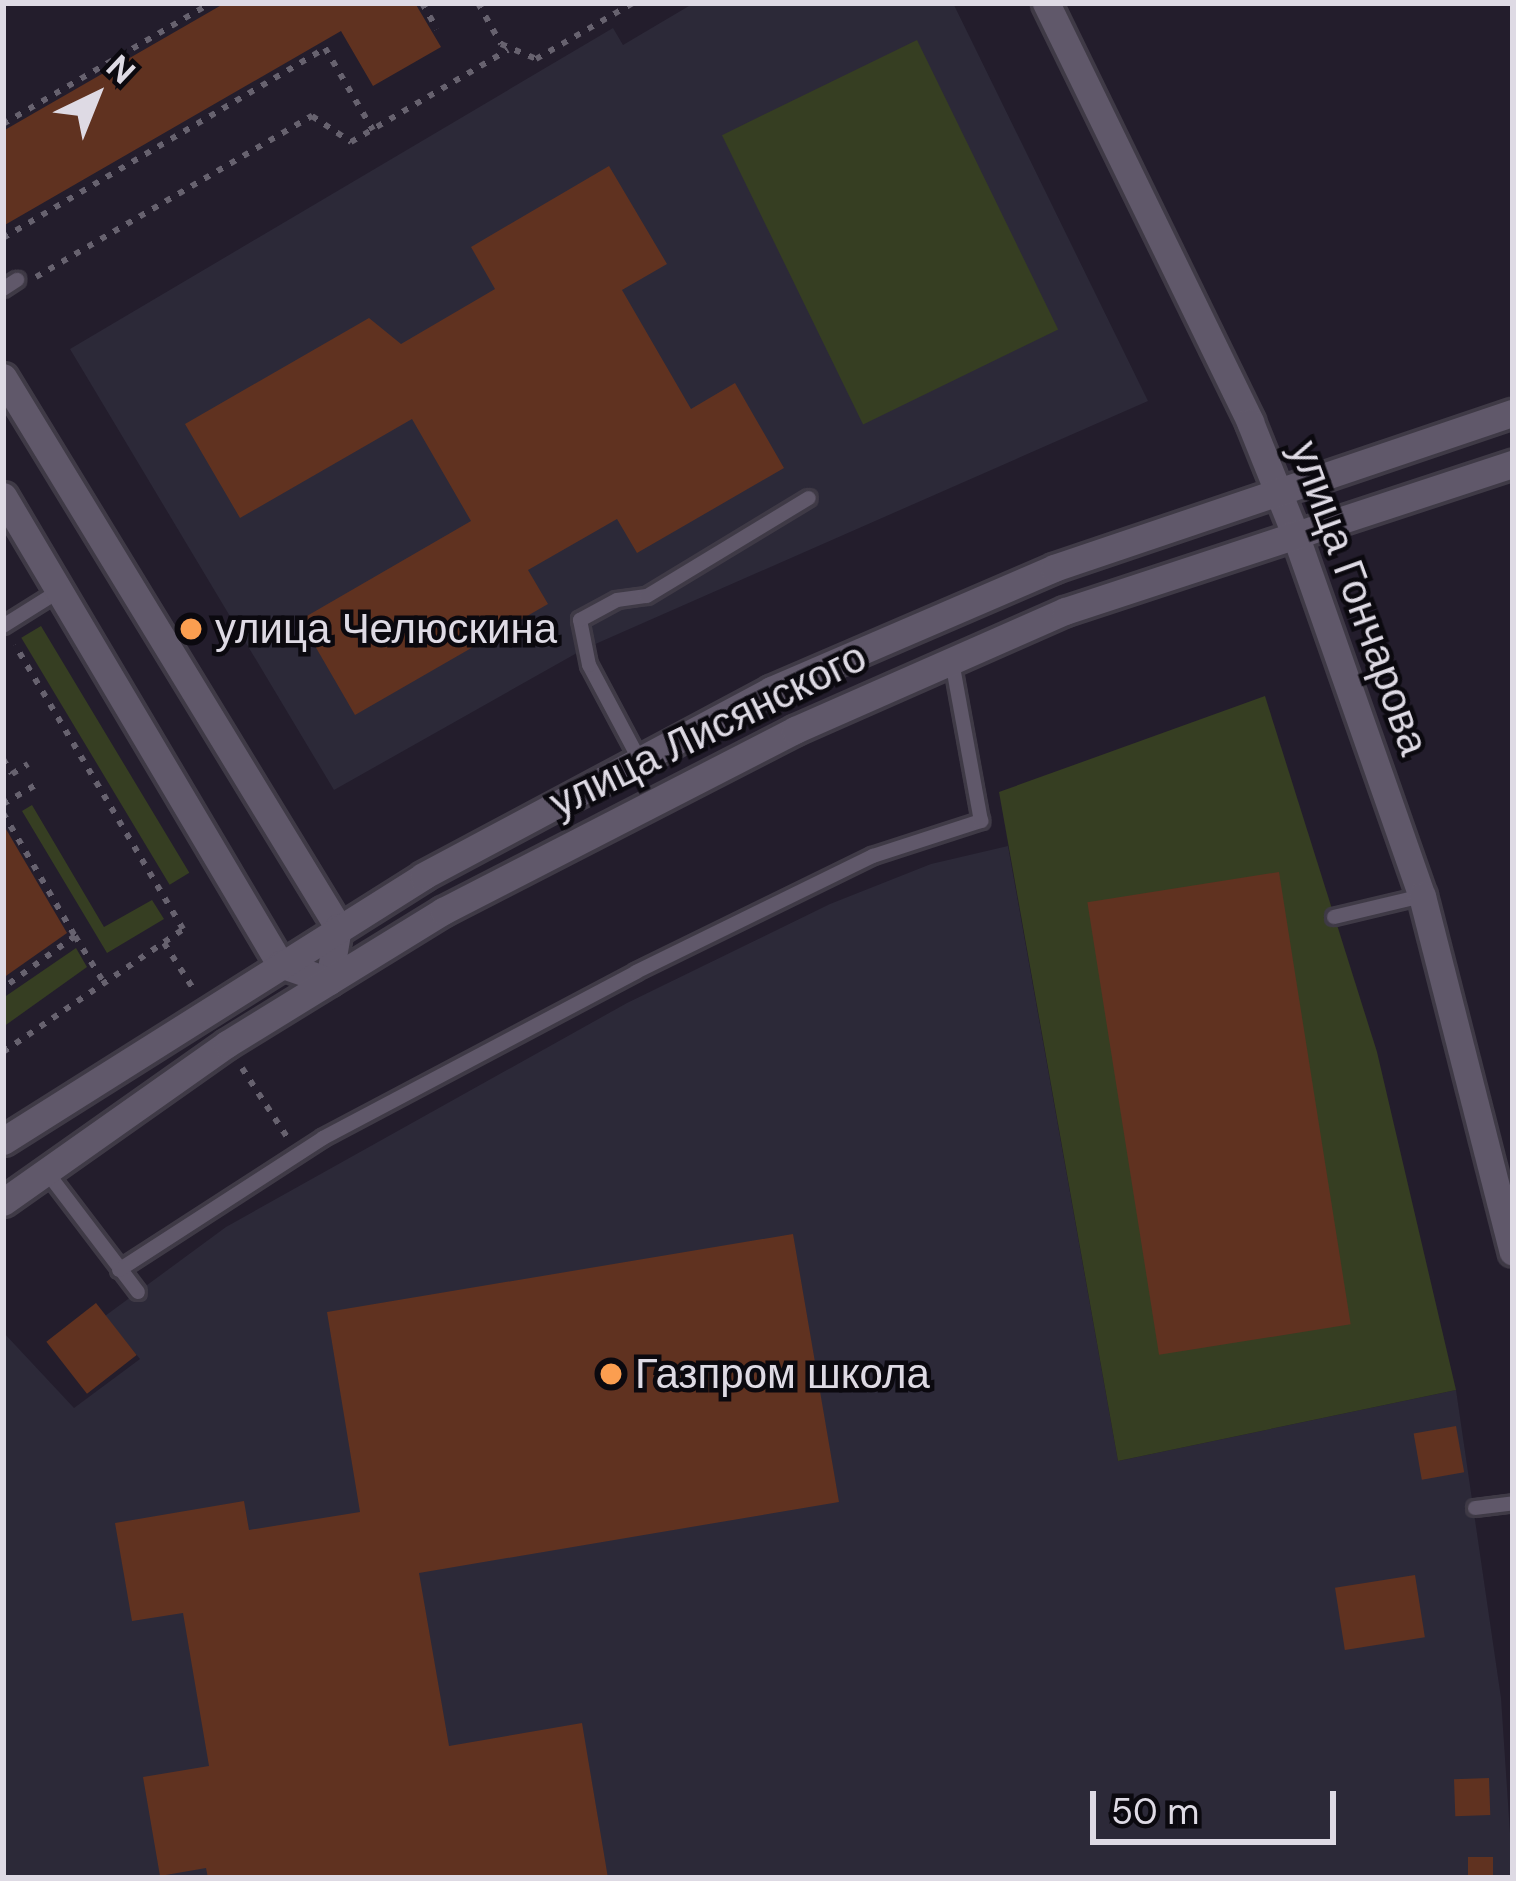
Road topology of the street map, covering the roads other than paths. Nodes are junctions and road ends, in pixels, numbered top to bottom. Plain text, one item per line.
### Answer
1 (1046, 3) edge
2 (19, 283) road end
3 (3, 289) edge
4 (3, 377) edge
5 (1513, 413) edge
6 (1513, 464) edge
7 (1278, 493) junction
8 (3, 496) edge
9 (808, 498) dead end
10 (1294, 534) junction
11 (59, 591) junction
12 (3, 625) edge
13 (952, 661) junction
14 (638, 757) junction
15 (1422, 896) junction
16 (1334, 917) dead end
17 (338, 927) junction
18 (280, 964) junction
19 (329, 981) junction
20 (3, 1141) edge
21 (46, 1172) junction
22 (3, 1202) edge
23 (1513, 1252) edge
24 (119, 1270) junction
25 (138, 1292) dead end
26 (1513, 1503) edge
27 (1475, 1508) dead end

1 - 7 street, улица Гончарова
2 - 3 lane
4 - 17 street
5 - 7 street, улица Лисянского
6 - 10 street, улица Лисянского
7 - 10 street, улица Гончарова
7 - 14 street, улица Лисянского
8 - 11 street
9 - 14 lane
10 - 13 street, улица Лисянского
10 - 15 street, улица Гончарова
11 - 12 lane
11 - 18 street
13 - 19 street, улица Лисянского
13 - 24 lane
14 - 17 street, улица Лисянского
15 - 16 lane
15 - 23 street, улица Гончарова
17 - 18 street, улица Лисянского
17 - 19 street
18 - 19 street
18 - 20 street, улица Лисянского
19 - 21 street, улица Лисянского
21 - 22 street, улица Лисянского
21 - 24 lane
24 - 25 lane
26 - 27 lane

